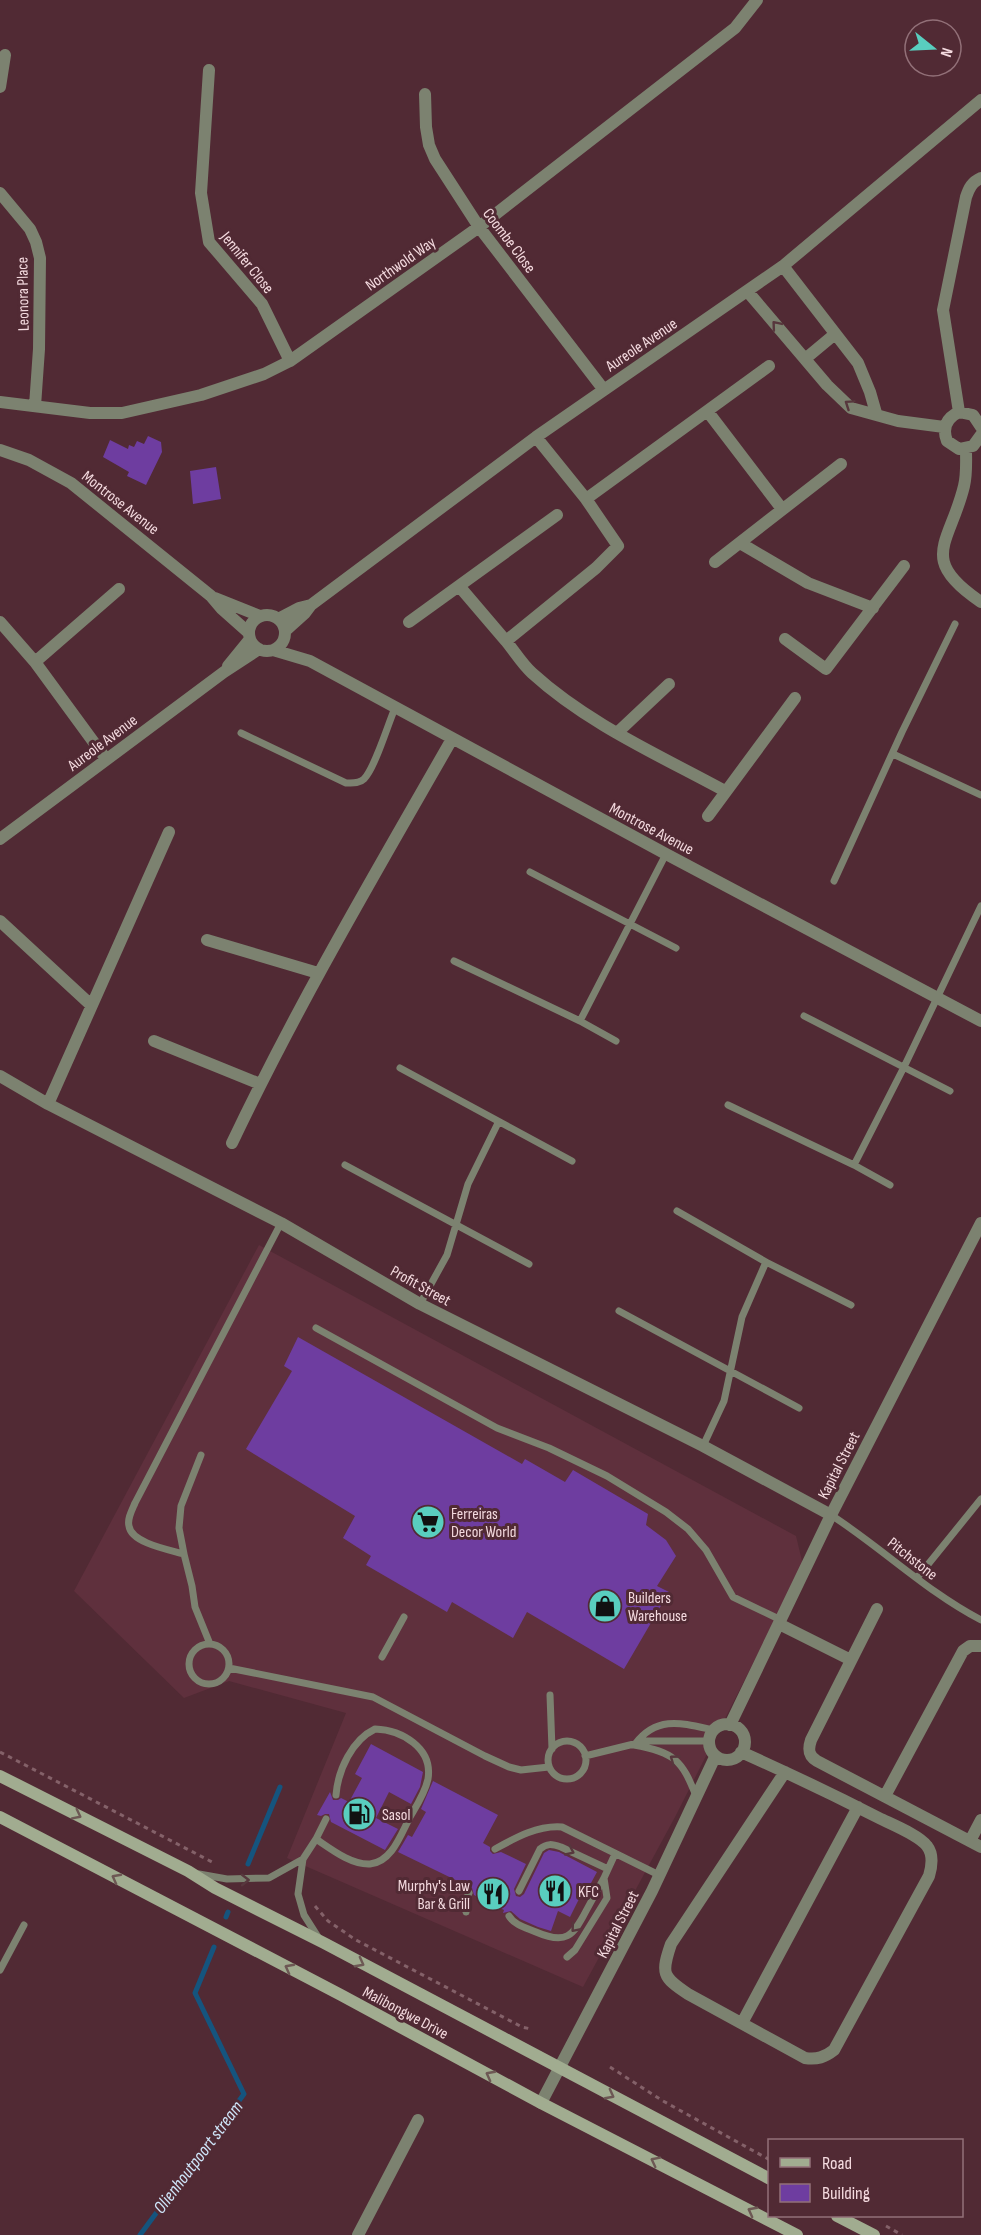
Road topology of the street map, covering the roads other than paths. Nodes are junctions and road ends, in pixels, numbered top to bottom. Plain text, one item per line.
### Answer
1 (757, 0) edge
2 (5, 55) dead end
3 (209, 70) dead end
4 (0, 87) edge
5 (425, 94) dead end
6 (981, 100) edge
7 (981, 178) edge
8 (0, 193) edge
9 (478, 227) junction
10 (783, 266) junction
11 (748, 292) junction
12 (835, 334) junction
13 (805, 359) junction
14 (290, 361) junction
15 (769, 366) dead end
16 (604, 390) junction
17 (0, 402) edge
18 (35, 406) junction
19 (708, 412) junction
20 (959, 412) junction
21 (876, 413) junction
22 (944, 427) junction
23 (981, 428) edge
24 (981, 435) edge
25 (536, 437) junction
26 (966, 449) junction
27 (0, 450) edge
28 (841, 464) dead end
29 (586, 499) junction
30 (782, 509) junction
31 (557, 515) dead end
32 (740, 543) junction
33 (715, 562) dead end
34 (904, 566) dead end
35 (459, 586) junction
36 (119, 589) dead end
37 (211, 596) junction
38 (981, 602) edge
39 (311, 605) junction
40 (873, 608) junction
41 (260, 616) junction
42 (278, 619) junction
43 (0, 622) edge
44 (409, 622) dead end
45 (955, 624) dead end
46 (285, 635) junction
47 (249, 636) junction
48 (785, 639) dead end
49 (506, 642) junction
50 (259, 649) junction
51 (273, 650) junction
52 (310, 661) junction
53 (35, 662) junction
54 (224, 672) junction
55 (669, 684) dead end
56 (795, 699) dead end
57 (395, 708) junction
58 (618, 732) junction
59 (241, 733) dead end
60 (452, 739) junction
61 (892, 754) junction
62 (106, 759) junction
63 (725, 791) junction
64 (981, 795) edge
65 (708, 816) dead end
66 (169, 832) dead end
67 (0, 839) edge
68 (666, 854) junction
69 (530, 872) dead end
70 (834, 881) dead end
71 (981, 906) edge
72 (0, 921) edge
73 (630, 923) junction
74 (207, 940) dead end
75 (676, 948) dead end
76 (454, 961) dead end
77 (318, 973) junction
78 (938, 998) junction
79 (91, 1005) junction
80 (804, 1016) dead end
81 (981, 1020) edge
82 (580, 1021) junction
83 (154, 1041) dead end
84 (616, 1041) dead end
85 (904, 1067) junction
86 (400, 1068) dead end
87 (0, 1076) edge
88 (260, 1084) junction
89 (950, 1092) dead end
90 (48, 1104) junction
91 (728, 1105) dead end
92 (498, 1123) junction
93 (232, 1143) dead end
94 (572, 1161) dead end
95 (854, 1165) junction
96 (345, 1166) dead end
97 (890, 1185) dead end
98 (677, 1211) dead end
99 (281, 1223) junction
100 (981, 1223) edge
101 (457, 1224) junction
102 (766, 1262) junction
103 (529, 1264) dead end
104 (420, 1304) junction
105 (851, 1305) dead end
106 (620, 1311) dead end
107 (316, 1328) dead end
108 (731, 1371) junction
109 (799, 1408) dead end
110 (703, 1446) junction
111 (201, 1455) dead end
112 (981, 1499) edge
113 (831, 1515) junction
114 (183, 1554) junction
115 (917, 1578) junction
116 (877, 1609) dead end
117 (404, 1617) dead end
118 (981, 1620) edge
119 (780, 1622) junction
120 (210, 1644) junction
121 (981, 1646) edge
122 (382, 1657) dead end
123 (851, 1660) junction
124 (229, 1668) junction
125 (550, 1695) dead end
126 (729, 1725) junction
127 (711, 1735) junction
128 (634, 1744) junction
129 (552, 1749) junction
130 (741, 1752) junction
131 (585, 1756) junction
132 (716, 1757) junction
133 (549, 1767) junction
134 (780, 1770) junction
135 (0, 1776) edge
136 (336, 1795) dead end
137 (696, 1796) junction
138 (885, 1796) junction
139 (858, 1807) junction
140 (0, 1817) edge
141 (326, 1819) dead end
142 (981, 1820) edge
143 (316, 1839) junction
144 (975, 1844) edge
145 (495, 1849) dead end
146 (615, 1854) junction
147 (303, 1860) junction
148 (608, 1869) junction
149 (188, 1871) junction
150 (659, 1875) junction
151 (604, 1878) junction
152 (519, 1891) dead end
153 (469, 1893) dead end
154 (466, 1912) dead end
155 (509, 1916) dead end
156 (24, 1925) dead end
157 (324, 1943) junction
158 (567, 1957) dead end
159 (0, 1970) edge
160 (742, 2023) junction
161 (559, 2067) junction
162 (541, 2103) junction
163 (418, 2120) dead end
164 (768, 2179) edge
165 (839, 2217) edge
166 (357, 2235) edge
167 (797, 2235) edge
168 (874, 2235) edge

1 - 9 street, Northwold Way
2 - 4 street
3 - 14 street, Jennifer Close
5 - 9 street, Coombe Close
6 - 10 street, Aureole Avenue
7 - 20 street
8 - 18 street, Leonora Place
9 - 14 street, Northwold Way
9 - 16 street, Coombe Close
10 - 11 street, Aureole Avenue
10 - 12 street
13 -> 11 street
11 - 16 street, Aureole Avenue
12 - 13 street
12 - 21 street
21 -> 13 street
14 - 18 street, Northwold Way
15 - 19 street
16 - 25 street, Aureole Avenue
17 - 18 street, Northwold Way
19 - 29 street
19 - 30 street
20 - 22 street
20 - 23 street
21 - 22 street
22 - 26 street
24 - 26 street
25 - 29 street
25 - 39 street, Aureole Avenue
26 - 38 street
27 - 37 street, Montrose Avenue
28 - 30 street
29 - 49 street
30 - 32 street
31 - 35 street
32 - 33 street
32 - 40 street
34 - 40 street
35 - 44 street
35 - 49 street
36 - 53 street
37 - 41 street, Montrose Avenue
37 - 47 street, Montrose Avenue
39 - 42 street, Aureole Avenue
39 - 46 street, Aureole Avenue
40 - 48 street
41 - 42 street
41 - 47 street
42 - 46 street
43 - 53 street
45 - 61 lane
46 - 51 street
46 - 52 street, Montrose Avenue
47 - 50 street
47 - 54 street, Aureole Avenue
49 - 58 street
50 - 51 street
50 - 54 street, Aureole Avenue
51 - 52 street, Montrose Avenue
52 - 57 street, Montrose Avenue
53 - 62 street
54 - 62 street, Aureole Avenue
55 - 58 street
56 - 63 street
57 - 59 lane
57 - 60 street, Montrose Avenue
58 - 63 street
60 - 68 street, Montrose Avenue
60 - 77 street
61 - 64 lane
61 - 70 lane
62 - 67 street, Aureole Avenue
63 - 65 street
66 - 79 street
68 - 73 lane
68 - 78 street, Montrose Avenue
69 - 73 lane
71 - 78 lane
72 - 79 street
73 - 75 lane
73 - 82 lane
74 - 77 street
76 - 82 lane
77 - 88 street
78 - 81 street, Montrose Avenue
78 - 85 lane
79 - 90 street
80 - 85 lane
82 - 84 lane
83 - 88 street
85 - 89 lane
85 - 95 lane
86 - 92 lane
87 - 90 street, Profit Street
88 - 93 street
90 - 99 street, Profit Street
91 - 95 lane
92 - 94 lane
92 - 101 lane
95 - 97 lane
96 - 101 lane
98 - 102 lane
99 - 104 street, Profit Street
99 - 114 lane
100 - 113 street, Kapital Street
101 - 103 lane
101 - 104 lane
102 - 105 lane
102 - 108 lane
104 - 110 street, Profit Street
106 - 108 lane
107 - 119 lane
108 - 109 lane
108 - 110 lane
110 - 113 street, Profit Street
111 - 114 lane
112 - 115 lane
113 - 115 lane, Pitchstone
113 - 119 street, Kapital Street
114 - 120 lane
115 - 118 lane, Pitchstone
116 - 123 street
117 - 122 lane
119 - 123 street
119 - 126 street, Kapital Street
120 - 124 lane
120 - 124 lane
121 - 138 street
123 - 138 street
124 - 133 lane
125 - 129 lane
126 - 127 street
126 - 130 street
127 - 128 lane
127 - 128 lane
127 - 132 street
128 - 131 lane
137 -> 128 lane
129 - 131 lane
129 - 133 lane
130 - 132 street
130 - 134 street
131 - 133 lane
132 - 137 street, Kapital Street
134 - 139 street
134 - 160 street
135 -> 149 main road, Malibongwe Drive
136 - 143 lane
137 - 150 street, Kapital Street
138 - 144 street
139 - 160 street
139 - 160 street
162 -> 140 main road, Malibongwe Drive
141 - 143 lane
142 - 144 street
143 - 147 lane
145 - 146 lane
146 - 148 lane
146 - 150 lane
149 -> 147 lane
147 - 157 lane
148 - 151 lane
152 -> 148 lane
149 - 157 main road, Malibongwe Drive
150 - 161 street, Kapital Street
151 -> 155 lane
151 - 158 lane
153 - 154 lane
156 - 159 lane
157 -> 161 main road, Malibongwe Drive
161 - 162 street, Kapital Street
161 -> 164 main road, Malibongwe Drive
167 -> 162 main road, Malibongwe Drive
163 - 166 street
165 - 168 main road

